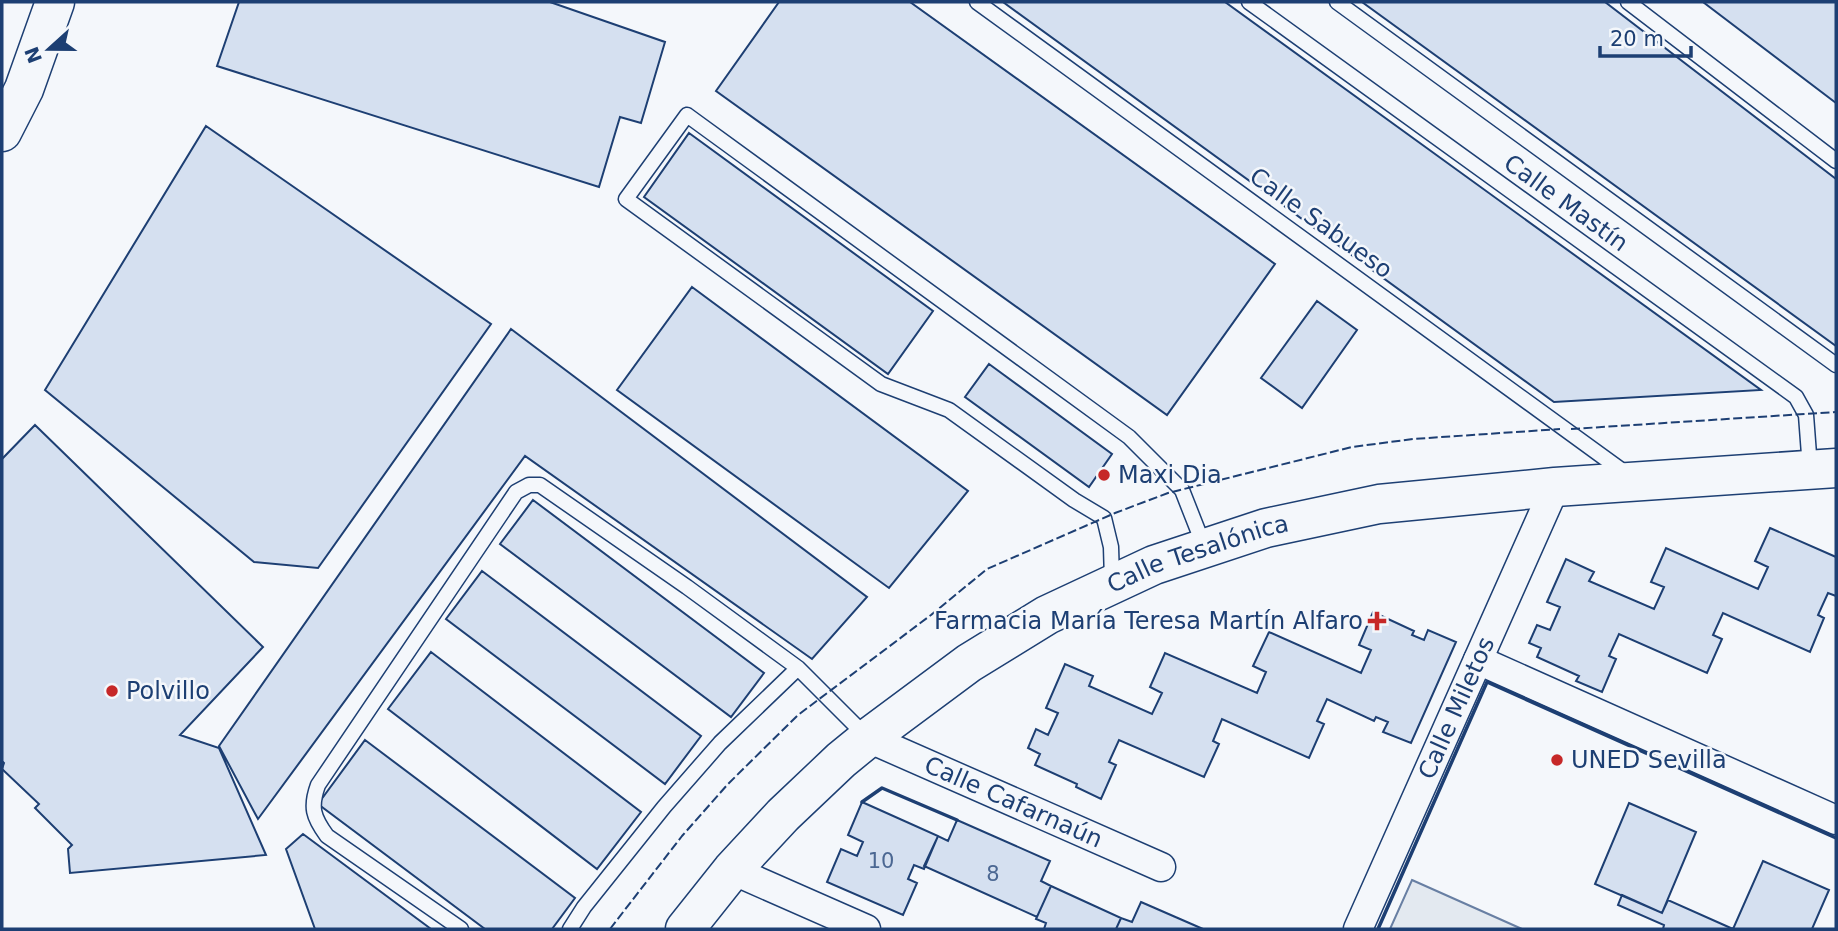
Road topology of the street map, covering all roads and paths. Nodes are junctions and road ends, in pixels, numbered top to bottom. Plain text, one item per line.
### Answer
1 (55, 2) edge
2 (977, 2) edge
3 (1249, 2) edge
4 (1337, 2) edge
5 (1628, 2) edge
6 (2, 132) edge
7 (1836, 161) edge
8 (1836, 365) edge
9 (1823, 469) edge
10 (1638, 482) junction
11 (1555, 487) junction
12 (1204, 547) junction
13 (1112, 583) junction
14 (1478, 660) junction
15 (798, 668) junction
16 (869, 738) junction
17 (1836, 820) edge
18 (1160, 867) dead end
19 (732, 870) junction
20 (461, 929) edge
21 (570, 929) edge
22 (685, 929) edge
23 (866, 929) edge
24 (1359, 929) edge

1 - 6 street
2 - 10 lane, Calle Sabueso
3 - 9 lane, Calle Mastín
4 - 8 lane, Calle Mastín
5 - 7 lane
9 - 10 street, Calle Tesalónica
10 - 11 street, Calle Tesalónica
11 - 12 street, Calle Tesalónica
11 - 14 street, Calle Miletos
12 - 13 street, Calle Tesalónica
12 - 13 lane
13 - 16 street, Calle Tesalónica
14 - 17 street
14 - 24 street, Calle Miletos
15 - 16 lane
15 - 20 lane
15 - 21 lane
16 - 18 street, Calle Cafarnaún
16 - 19 street, Calle Tesalónica
19 - 22 street, Calle Tesalónica
19 - 23 street

